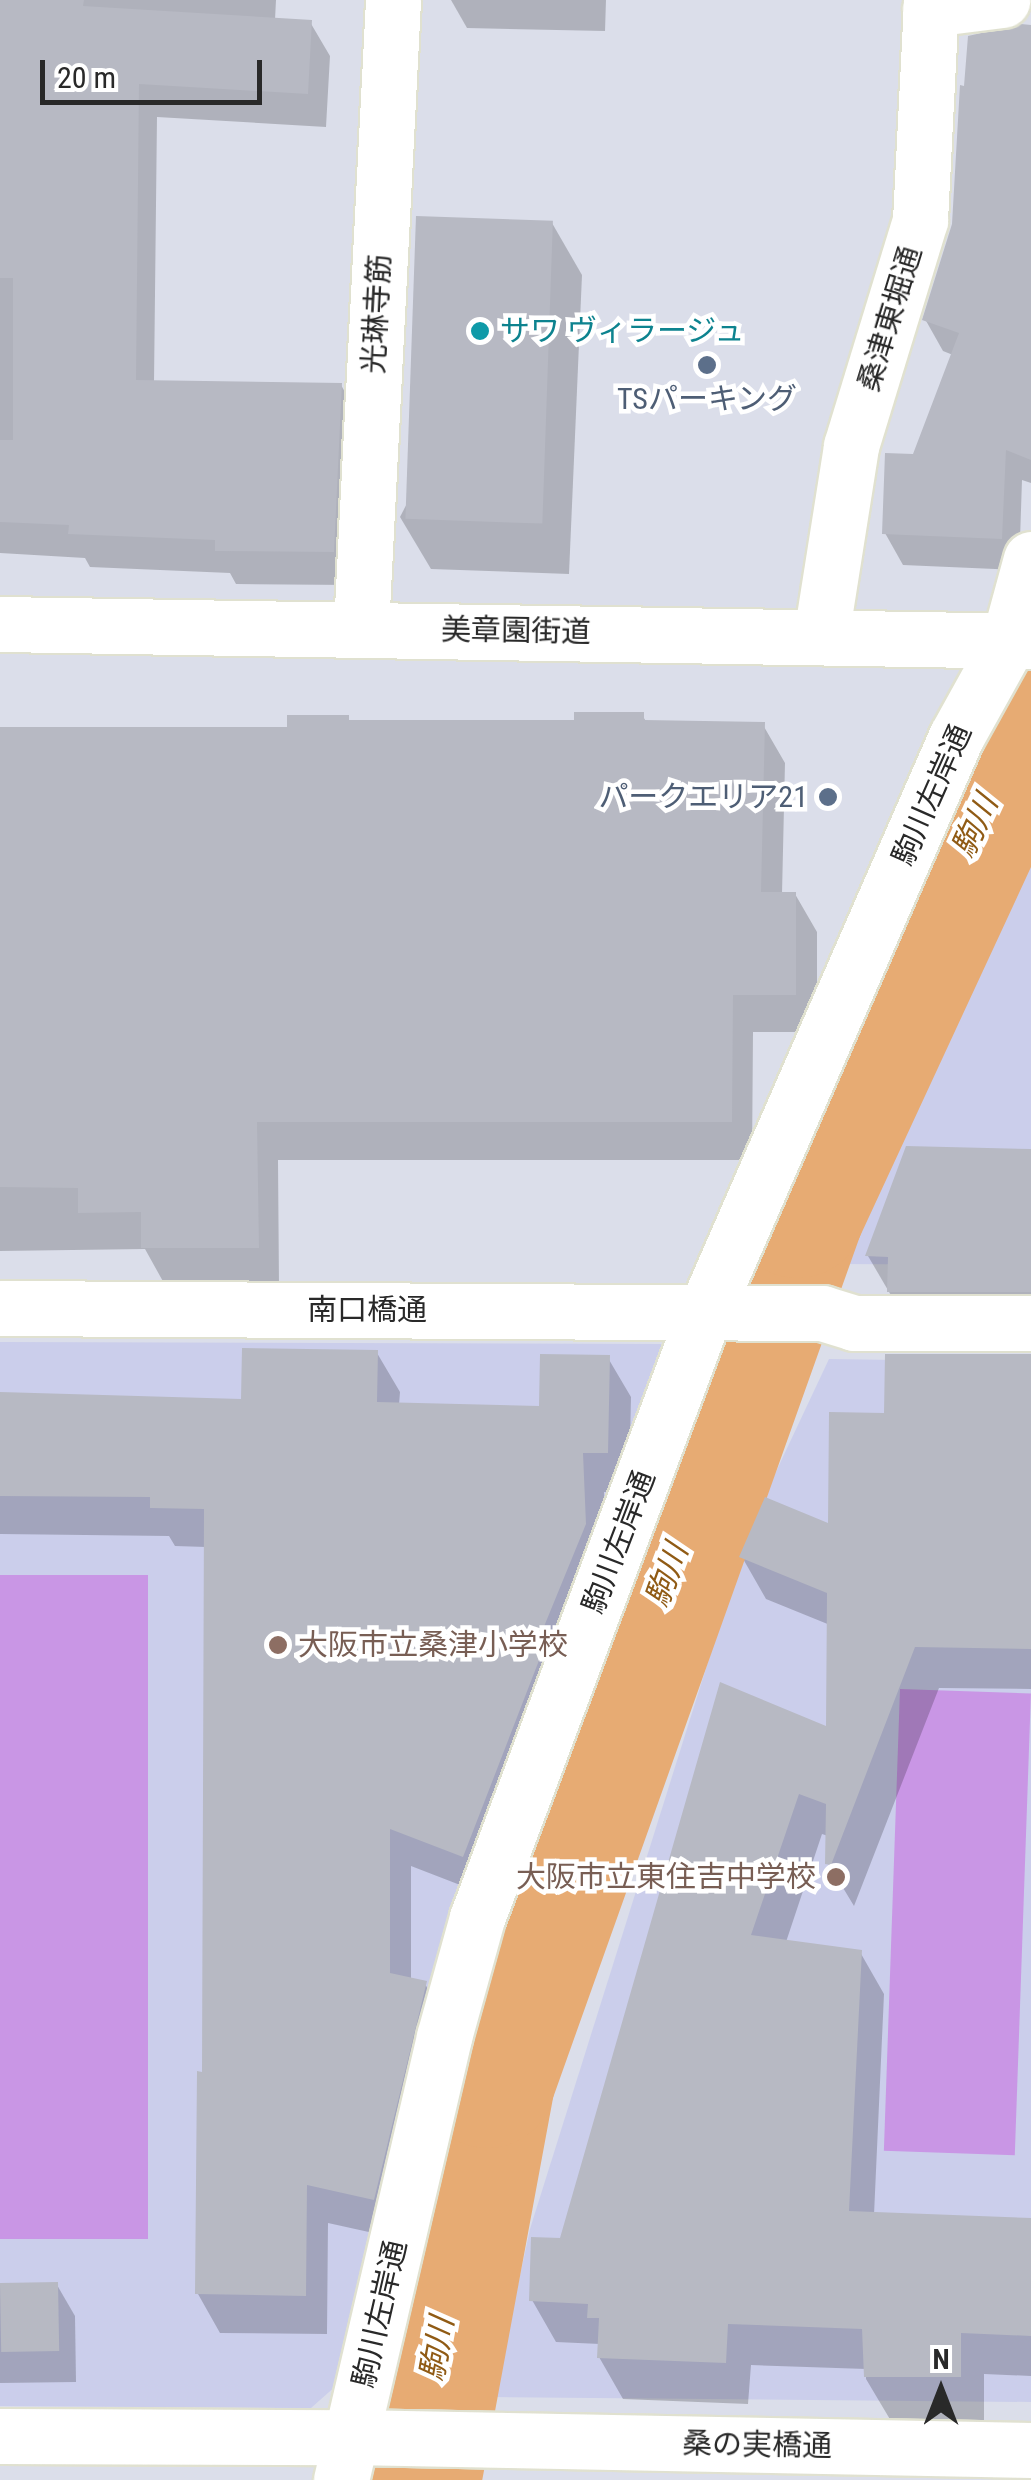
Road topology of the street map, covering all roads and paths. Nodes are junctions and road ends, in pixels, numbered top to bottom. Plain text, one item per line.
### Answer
1 (393, 0) edge
2 (1002, 0) edge
3 (931, 4) edge
4 (1031, 560) edge
5 (0, 624) edge
6 (361, 628) junction
7 (821, 636) junction
8 (1020, 642) edge
9 (0, 1308) edge
10 (720, 1312) junction
11 (1031, 1324) edge
12 (0, 2436) edge
13 (1031, 2450) edge
14 (356, 2452) edge

1 - 6 street, 光琳寺筋
2 - 3 street
3 - 7 street, 桑津東堀通
4 - 8 street, 駒川左岸通
5 - 6 street, 美章園街道
6 - 7 street, 美章園街道
7 - 8 street, 美章園街道
8 - 10 street, 駒川左岸通
9 - 10 street, 南口橋通
10 - 11 street, 南口橋通
10 - 14 street, 駒川左岸通
12 - 14 street
13 - 14 street, 桑の実橋通

